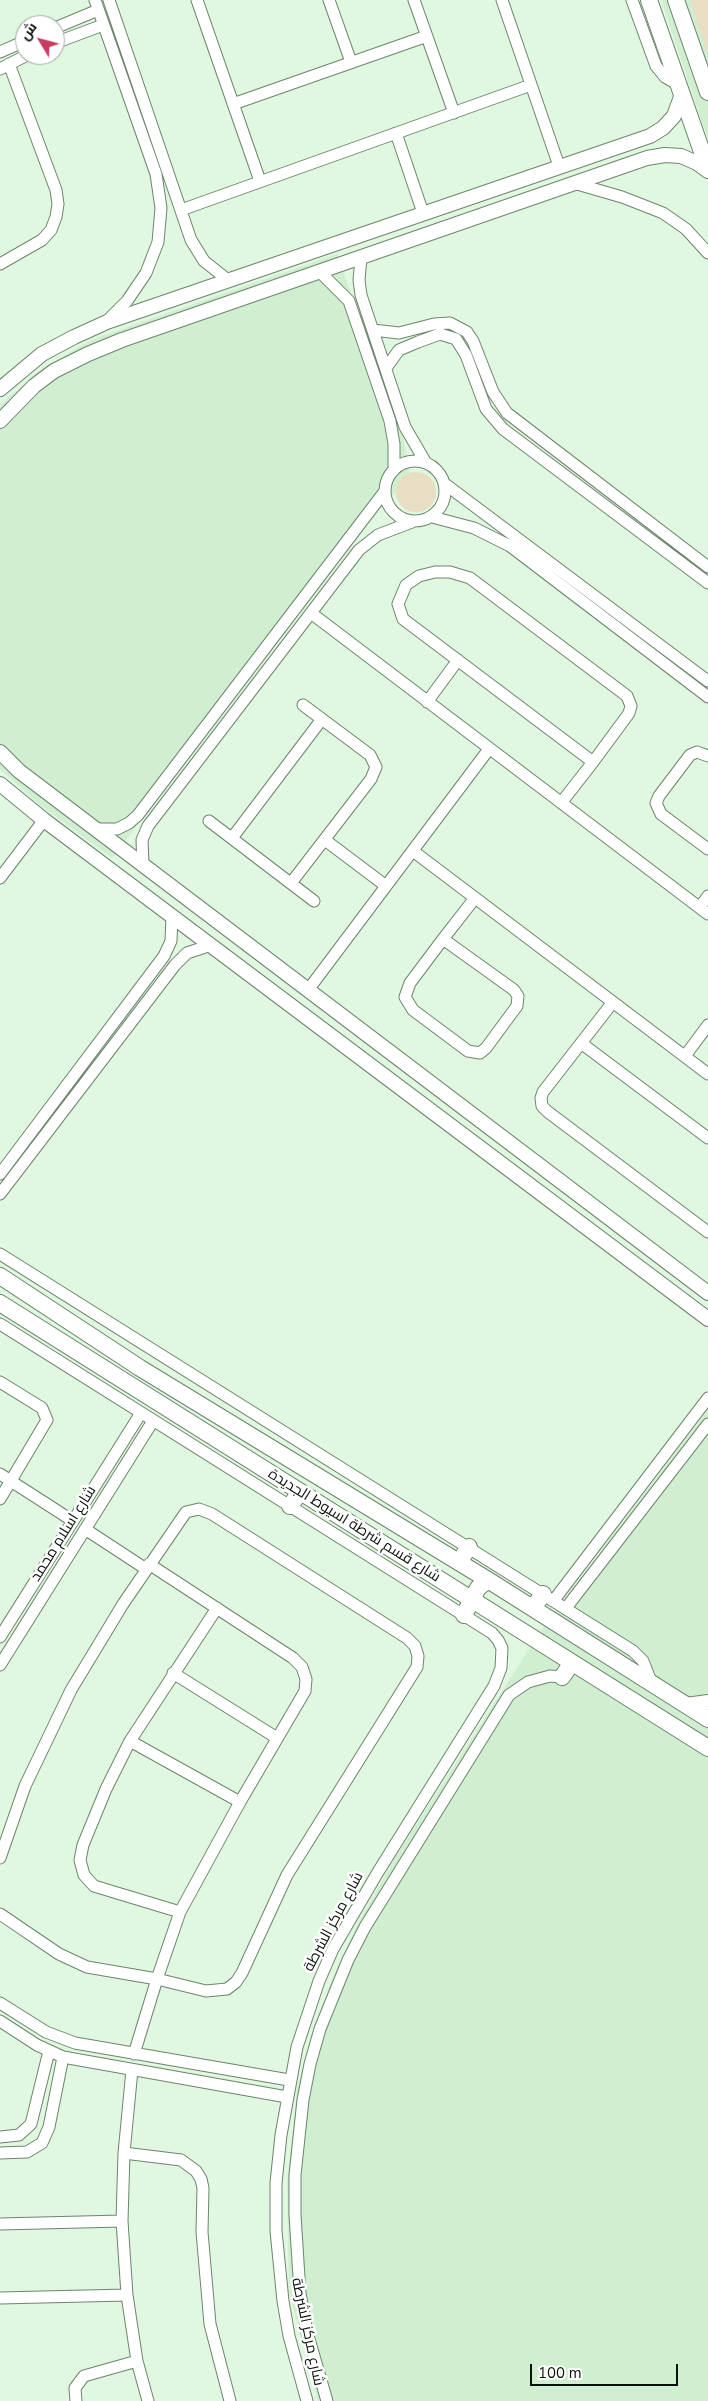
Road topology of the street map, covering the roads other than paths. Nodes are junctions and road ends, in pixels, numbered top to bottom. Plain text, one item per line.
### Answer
1 (109, 0) edge
2 (197, 0) edge
3 (329, 0) edge
4 (414, 0) edge
5 (502, 0) edge
6 (632, 0) edge
7 (649, 0) edge
8 (678, 4) edge
9 (96, 5) edge
10 (655, 16) junction
11 (65, 22) edge
12 (103, 25) junction
13 (427, 36) junction
14 (65, 39) edge
15 (15, 45) edge
16 (0, 52) edge
17 (351, 62) junction
18 (4, 67) edge
19 (704, 72) edge
20 (531, 85) junction
21 (681, 90) junction
22 (708, 92) edge
23 (233, 104) junction
24 (454, 113) junction
25 (396, 133) junction
26 (629, 144) junction
27 (634, 163) junction
28 (559, 166) junction
29 (708, 170) edge
30 (260, 181) junction
31 (577, 184) junction
32 (181, 210) junction
33 (423, 213) junction
34 (383, 226) junction
35 (389, 248) junction
36 (708, 253) edge
37 (361, 258) junction
38 (0, 264) edge
39 (320, 272) junction
40 (228, 280) junction
41 (107, 322) junction
42 (373, 330) junction
43 (42, 354) junction
44 (386, 368) junction
45 (54, 371) junction
46 (0, 389) edge
47 (0, 421) edge
48 (426, 463) junction
49 (394, 470) junction
50 (445, 484) junction
51 (385, 491) junction
52 (432, 517) junction
53 (412, 522) junction
54 (708, 567) edge
55 (320, 577) junction
56 (708, 583) edge
57 (332, 586) junction
58 (311, 614) junction
59 (665, 648) junction
60 (657, 659) junction
61 (458, 660) junction
62 (708, 681) edge
63 (708, 697) edge
64 (427, 702) junction
65 (303, 705) dead end
66 (322, 719) junction
67 (490, 748) junction
68 (0, 752) edge
69 (186, 754) junction
70 (708, 756) edge
71 (197, 762) junction
72 (593, 762) junction
73 (0, 784) edge
74 (561, 803) junction
75 (44, 820) junction
76 (210, 821) dead end
77 (96, 829) junction
78 (232, 838) junction
79 (325, 840) junction
80 (708, 849) edge
81 (412, 851) junction
82 (143, 864) junction
83 (0, 878) edge
84 (291, 883) junction
85 (386, 886) junction
86 (708, 896) edge
87 (475, 898) junction
88 (314, 900) dead end
89 (704, 911) edge
90 (172, 916) junction
91 (444, 939) junction
92 (211, 945) junction
93 (282, 970) junction
94 (269, 989) junction
95 (308, 990) junction
96 (613, 1002) junction
97 (708, 1025) edge
98 (581, 1043) junction
99 (685, 1056) junction
100 (708, 1074) edge
101 (708, 1138) edge
102 (0, 1174) edge
103 (0, 1194) edge
104 (616, 1224) junction
105 (708, 1232) edge
106 (603, 1240) junction
107 (0, 1254) edge
108 (0, 1276) edge
109 (708, 1293) edge
110 (0, 1303) edge
111 (708, 1319) edge
112 (0, 1324) edge
113 (77, 1328) junction
114 (67, 1346) junction
115 (0, 1382) edge
116 (708, 1398) edge
117 (141, 1413) junction
118 (154, 1420) junction
119 (708, 1424) edge
120 (0, 1474) edge
121 (12, 1482) junction
122 (300, 1492) junction
123 (0, 1499) edge
124 (290, 1506) junction
125 (73, 1521) junction
126 (84, 1529) junction
127 (425, 1542) junction
128 (469, 1547) junction
129 (411, 1562) junction
130 (459, 1562) junction
131 (148, 1566) junction
132 (488, 1580) junction
133 (32, 1586) junction
134 (44, 1593) junction
135 (549, 1597) junction
136 (473, 1601) junction
137 (217, 1608) junction
138 (533, 1608) junction
139 (566, 1608) junction
140 (464, 1615) junction
141 (0, 1637) edge
142 (572, 1663) junction
143 (0, 1665) edge
144 (174, 1673) junction
145 (562, 1677) joint
146 (652, 1684) junction
147 (708, 1702) edge
148 (686, 1705) junction
149 (708, 1719) edge
150 (277, 1738) junction
151 (130, 1742) junction
152 (708, 1748) edge
153 (240, 1802) junction
154 (0, 1858) edge
155 (180, 1912) junction
156 (0, 1914) edge
157 (156, 1979) junction
158 (0, 2003) edge
159 (0, 2021) edge
160 (90, 2047) junction
161 (49, 2051) junction
162 (134, 2054) junction
163 (64, 2057) junction
164 (87, 2061) junction
165 (132, 2070) junction
166 (289, 2080) junction
167 (287, 2097) junction
168 (281, 2135) junction
169 (298, 2136) junction
170 (0, 2137) edge
171 (0, 2153) edge
172 (124, 2153) junction
173 (122, 2221) junction
174 (0, 2224) edge
175 (127, 2295) junction
176 (0, 2298) edge
177 (137, 2361) junction
178 (76, 2401) edge
179 (148, 2401) edge
180 (230, 2401) edge
181 (306, 2401) edge
182 (327, 2401) edge

1 - 32 street
2 - 23 street
3 - 17 street
4 - 13 street
5 - 20 street
6 - 21 street
7 - 10 main road
8 - 10 main road
8 - 19 main road
9 - 11 street
9 - 12 street
10 - 21 main road
12 - 14 street
12 - 41 street
13 - 17 street
13 - 24 street
15 - 16 street
17 - 23 street
18 - 38 street
19 - 22 main road
20 - 24 street
20 - 28 street
21 - 26 street
21 - 29 main road
23 - 30 street
24 - 25 street
25 - 30 street
25 - 33 street
26 - 27 street
26 - 28 street
27 - 29 street
27 - 31 street
28 - 33 street
30 - 32 street
31 - 35 street
31 - 36 street
32 - 40 street
33 - 34 street
34 - 35 street
34 - 40 street
35 - 37 street
37 - 39 street
37 - 42 street
39 - 45 street
39 - 49 street
40 - 41 street
41 - 43 street
42 - 44 street
42 - 54 street
43 - 45 street
43 - 46 street
44 - 48 street
44 - 56 street
45 - 47 street
48 - 49 street
48 - 50 street
49 - 51 street
50 - 52 street
50 - 59 street
51 - 53 street
51 - 55 street
52 - 53 street
52 - 60 street
53 - 57 street
55 - 57 street
55 - 69 street
57 - 58 street
58 - 64 street
58 - 71 street
59 - 60 street
59 - 62 street
60 - 63 street
61 - 64 street
61 - 72 street
61 - 72 street
64 - 67 street
65 - 66 street
66 - 78 street
66 - 79 street
67 - 74 street
67 - 81 street
68 - 77 street
69 - 71 street
69 - 77 street
70 - 80 street
71 - 82 street
72 - 74 street
73 - 75 street
74 - 89 street
75 - 83 street
75 - 90 street
76 - 78 street
77 - 82 street
78 - 84 street
79 - 84 street
79 - 85 street
81 - 85 street
81 - 87 street
82 - 93 street
84 - 88 street
85 - 95 street
86 - 89 street
87 - 91 street
87 - 96 street
90 - 92 street
90 - 102 street
91 - 91 street
92 - 94 street
92 - 103 street
93 - 94 street
93 - 95 street
94 - 106 street
95 - 104 street
96 - 98 street
96 - 99 street
97 - 99 street
98 - 101 street
98 - 105 street
99 - 100 street
104 - 106 street
104 - 109 street
106 - 111 street
107 - 128 street
108 - 113 main road, شارع قسم شرطة اسيوط الجديدة
110 - 114 main road, شارع قسم شرطة اسيوط الجديدة
112 - 117 street
113 - 114 main road
113 - 127 main road, شارع قسم شرطة اسيوط الجديدة
114 - 122 main road, شارع قسم شرطة اسيوط الجديدة
115 - 121 street
116 - 135 street
117 - 118 street
117 - 125 street, شارع اسلام محمد
118 - 124 street
118 - 126 street, شارع اسلام محمد
119 - 139 street
120 - 121 street
121 - 123 street
121 - 125 street
122 - 124 main road
122 - 129 main road, شارع قسم شرطة اسيوط الجديدة
124 - 140 street
125 - 133 street, شارع اسلام محمد
126 - 131 street
126 - 134 street, شارع اسلام محمد
127 - 129 main road
127 - 130 main road, شارع قسم شرطة اسيوط الجديدة
128 - 130 main road
128 - 135 street
129 - 136 main road, شارع قسم شرطة اسيوط الجديدة
130 - 132 main road, شارع قسم شرطة اسيوط الجديدة
131 - 137 street
131 - 154 street
131 - 157 street
132 - 136 main road
132 - 138 main road, شارع قسم شرطة اسيوط الجديدة
133 - 134 street
133 - 141 street, شارع اسلام محمد
134 - 143 street, شارع اسلام محمد
135 - 138 main road
135 - 139 street
136 - 140 main road
136 - 142 main road, شارع قسم شرطة اسيوط الجديدة
137 - 144 street
137 - 150 street
138 - 146 main road, شارع قسم شرطة اسيوط الجديدة
139 - 146 street
140 - 166 street, شارع مركز الشرطة
142 - 145 main road
142 - 152 main road, شارع قسم شرطة اسيوط الجديدة
144 - 150 street
144 - 151 street
145 - 169 street, شارع مركز الشرطة
146 - 148 main road, شارع قسم شرطة اسيوط الجديدة
147 - 148 street
148 - 149 main road, شارع قسم شرطة اسيوط الجديدة
150 - 153 street
151 - 153 street
151 - 155 street
153 - 155 street
155 - 157 street
156 - 157 street
157 - 162 street
158 - 160 street
159 - 161 street
160 - 162 street
160 - 164 street
161 - 163 street
161 - 170 street
162 - 166 street
163 - 164 street
163 - 171 street
164 - 165 street
165 - 167 street
165 - 172 street
166 - 167 street, شارع مركز الشرطة
167 - 168 street, شارع مركز الشرطة
168 - 169 street
168 - 181 street, شارع مركز الشرطة
169 - 182 street, شارع مركز الشرطة
172 - 173 street
172 - 180 street
173 - 174 street
173 - 175 street
175 - 176 street
175 - 177 street
177 - 178 street
177 - 179 street

